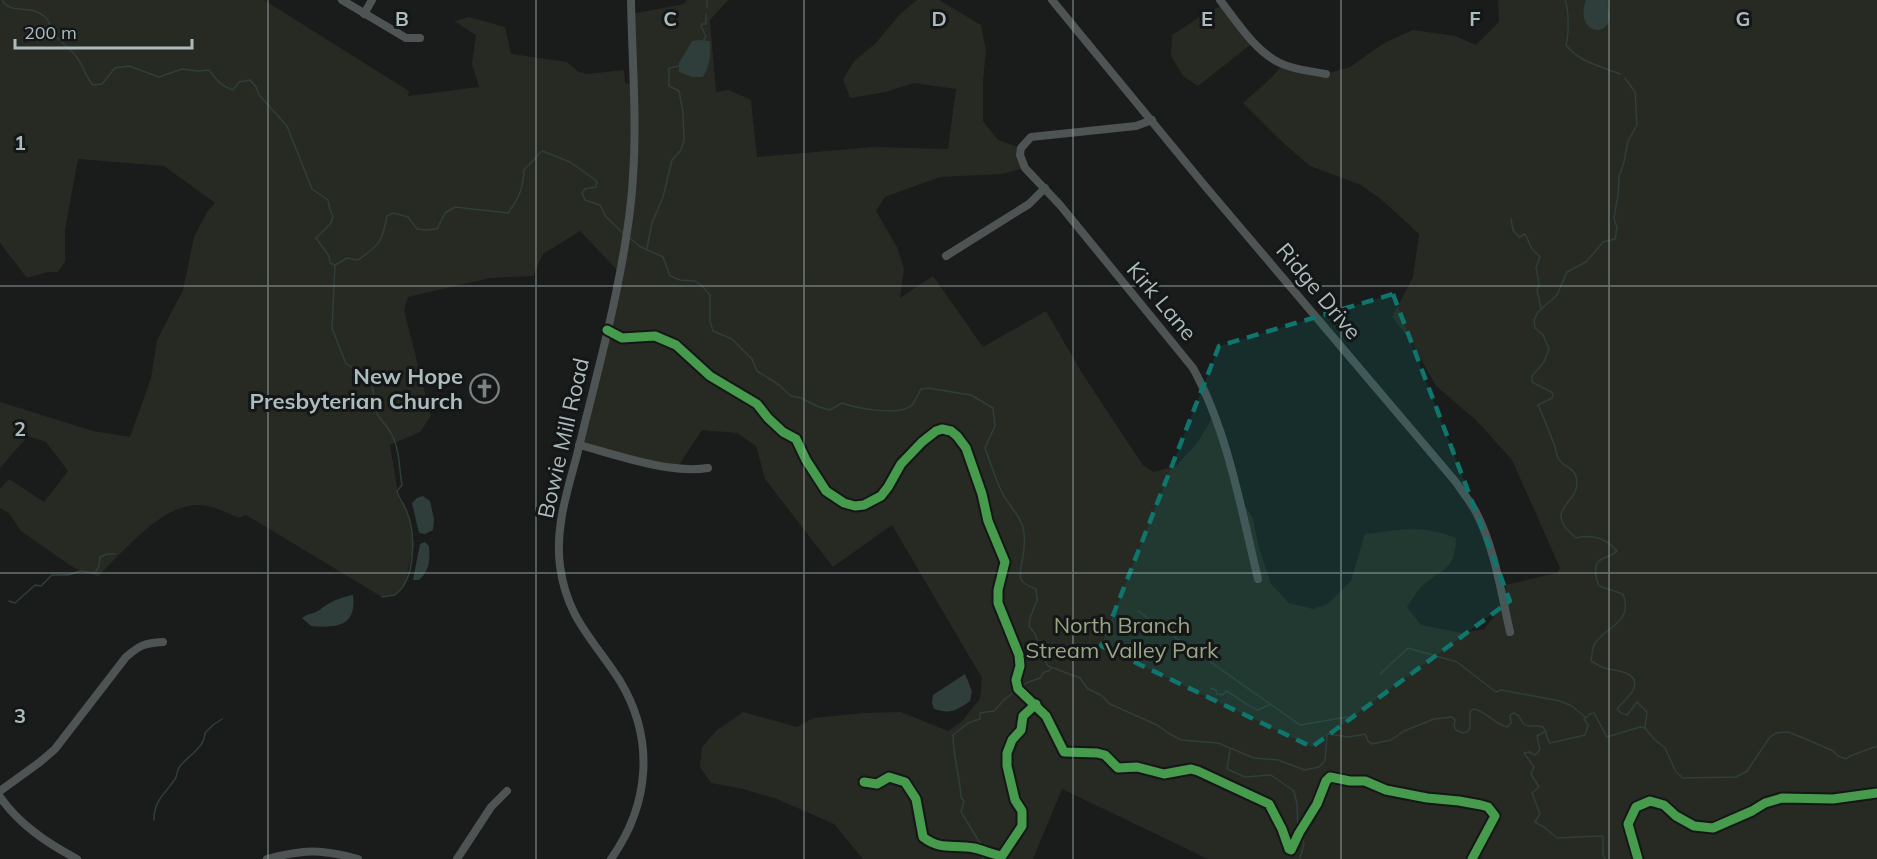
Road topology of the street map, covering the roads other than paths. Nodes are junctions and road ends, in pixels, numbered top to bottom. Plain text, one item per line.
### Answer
1 (342, 0) edge
2 (372, 0) edge
3 (631, 0) edge
4 (1052, 0) edge
5 (1220, 0) edge
6 (364, 14) junction
7 (420, 38) dead end
8 (1326, 74) dead end
9 (1152, 120) junction
10 (1045, 188) junction
11 (946, 256) dead end
12 (579, 445) junction
13 (708, 468) dead end
14 (1258, 579) dead end
15 (1510, 632) dead end
16 (163, 642) dead end
17 (0, 791) edge
18 (507, 791) dead end
19 (0, 797) edge
20 (63, 856) edge
21 (77, 859) edge
22 (267, 859) edge
23 (358, 859) edge
24 (457, 859) edge
25 (611, 859) edge

1 - 6 street
2 - 6 street
3 - 12 street, Bowie Mill Road
4 - 9 street, Ridge Drive
5 - 8 street
6 - 7 street
9 - 10 street, Kirk Lane
9 - 15 street, Ridge Drive
10 - 11 street
10 - 14 street, Kirk Lane
12 - 13 street
12 - 25 street, Bowie Mill Road
16 - 17 street
18 - 24 street
19 - 20 street
20 - 21 street
22 - 23 street

